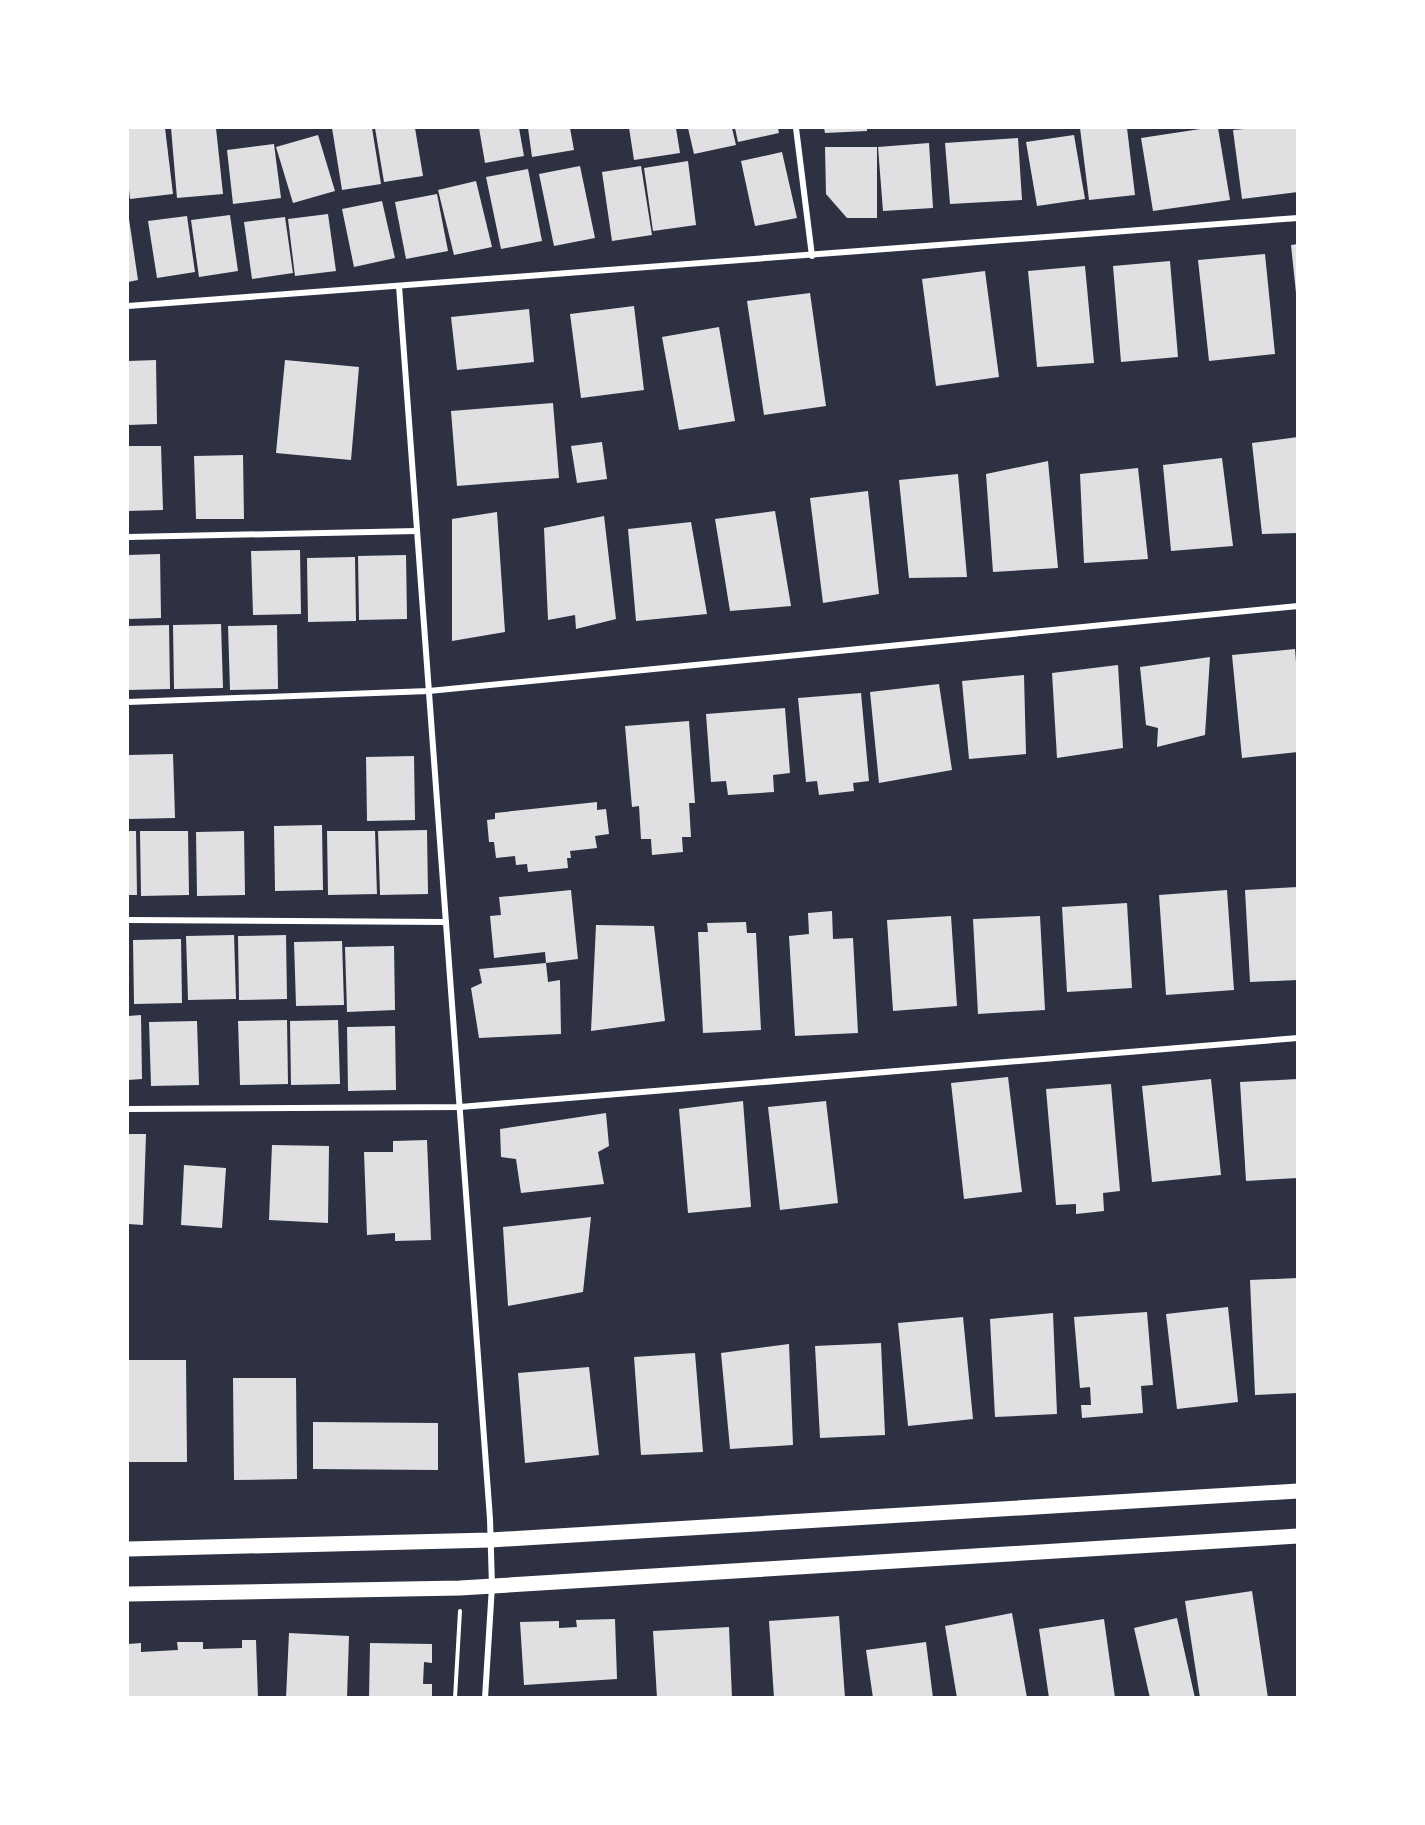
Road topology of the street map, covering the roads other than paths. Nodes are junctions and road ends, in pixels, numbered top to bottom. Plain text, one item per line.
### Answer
1 (796, 128) edge
2 (1298, 218) edge
3 (812, 256) junction
4 (399, 286) junction
5 (128, 306) edge
6 (417, 531) junction
7 (128, 537) edge
8 (1298, 606) edge
9 (429, 691) junction
10 (128, 702) edge
11 (128, 920) edge
12 (446, 922) junction
13 (1298, 1038) edge
14 (460, 1107) junction
15 (128, 1109) edge
16 (1298, 1491) edge
17 (1298, 1536) edge
18 (491, 1540) junction
19 (128, 1550) edge
20 (492, 1586) junction
21 (128, 1594) edge
22 (485, 1698) edge

1 - 3 street
2 - 3 street
3 - 4 street
4 - 5 street
4 - 6 street
6 - 7 street
6 - 9 street
8 - 9 street
9 - 10 street
9 - 12 street
11 - 12 street
12 - 14 street
13 - 14 street
14 - 15 street
14 - 18 street
16 - 18 main road
17 - 20 main road
18 - 19 main road
18 - 20 street
20 - 21 main road
20 - 22 street

